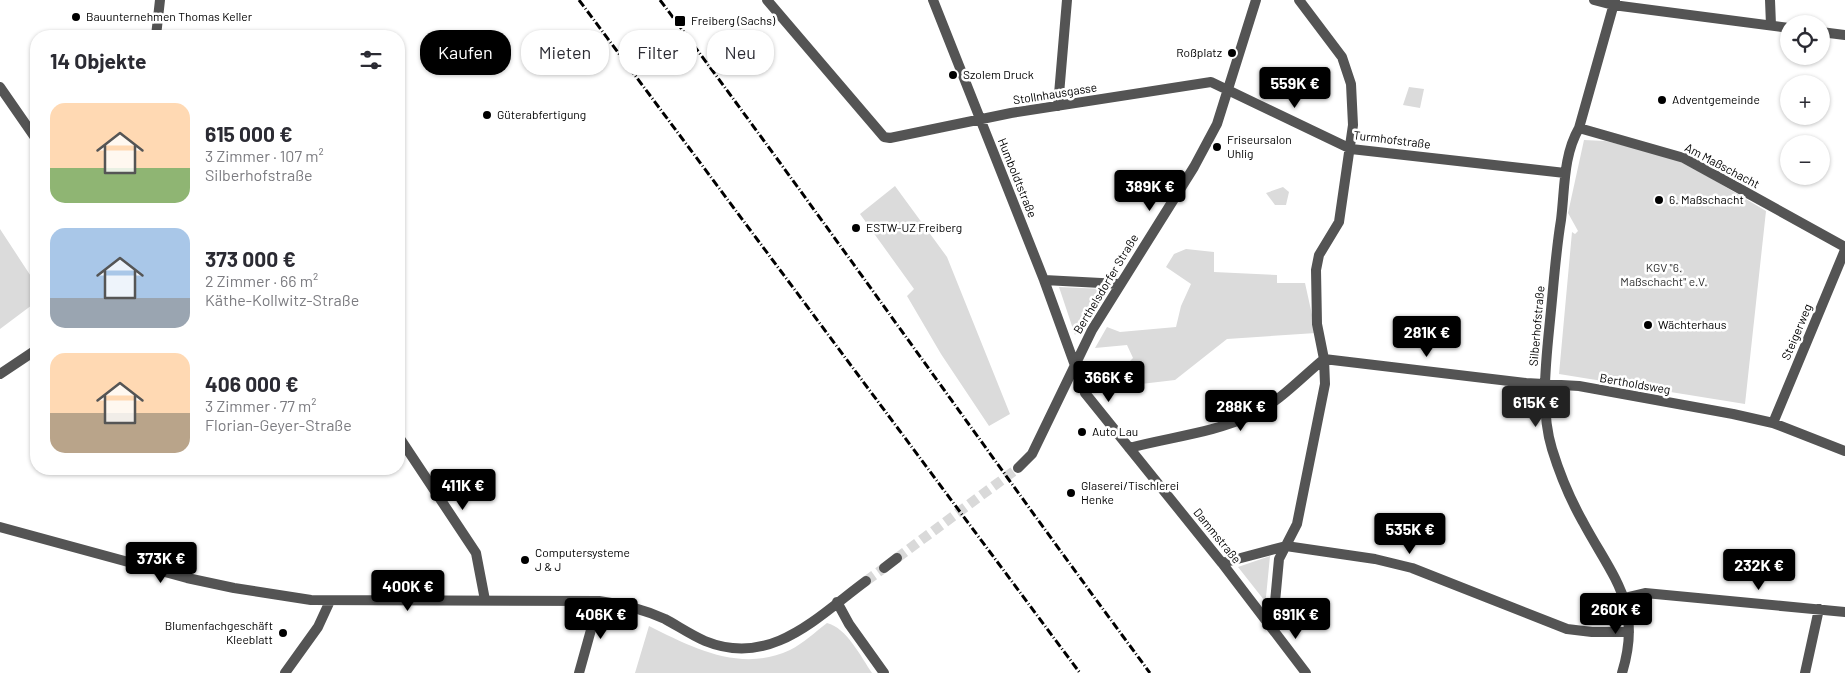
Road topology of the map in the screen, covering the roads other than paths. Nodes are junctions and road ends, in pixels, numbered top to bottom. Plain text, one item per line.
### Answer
1 (160, 0) edge
2 (767, 0) edge
3 (933, 0) edge
4 (1067, 0) edge
5 (1256, 0) edge
6 (1299, 0) edge
7 (1594, 0) edge
8 (1770, 0) edge
9 (1614, 3) edge
10 (1770, 25) junction
11 (1780, 27) edge
12 (157, 30) edge
13 (1830, 33) edge
14 (1845, 35) edge
15 (0, 87) edge
16 (1229, 89) junction
17 (1058, 106) junction
18 (980, 119) junction
19 (1579, 128) junction
20 (30, 130) edge
21 (1350, 149) junction
22 (1565, 173) junction
23 (1845, 249) edge
24 (1044, 280) junction
25 (1120, 284) junction
26 (30, 354) edge
27 (1324, 359) junction
28 (1074, 366) junction
29 (0, 374) edge
30 (1546, 385) junction
31 (1772, 423) junction
32 (405, 446) edge
33 (1130, 448) junction
34 (1845, 451) edge
35 (1018, 468) tunnel mouth
36 (0, 526) edge
37 (1286, 546) junction
38 (897, 558) tunnel mouth
39 (1222, 563) junction
40 (884, 568) tunnel mouth
41 (866, 581) tunnel mouth
42 (1624, 598) junction
43 (486, 600) junction
44 (330, 601) junction
45 (599, 601) junction
46 (838, 602) junction
47 (1819, 609) junction
48 (1845, 612) edge
49 (1267, 622) junction
50 (1629, 632) junction
51 (285, 673) edge
52 (579, 673) edge
53 (884, 673) edge
54 (1306, 673) edge
55 (1622, 673) edge
56 (1805, 673) edge

1 - 12 street
2 - 18 street, Stollnhausgasse
3 - 18 street, Humboldtstraße
4 - 17 street
5 - 16 street, Berthelsdorfer Straße
6 - 21 street
7 - 9 street
8 - 10 street
9 - 10 street
9 - 19 street, Silberhofstraße
10 - 11 street
13 - 14 street
15 - 20 street
16 - 17 street, Stollnhausgasse
16 - 21 street, Turmhofstraße
16 - 25 street, Berthelsdorfer Straße
17 - 18 street, Stollnhausgasse
18 - 24 street, Humboldtstraße
19 - 22 street, Silberhofstraße
19 - 23 street, Am Maßschacht
21 - 22 street, Turmhofstraße
21 - 27 street
22 - 30 street, Silberhofstraße
23 - 31 street, Steigerweg
24 - 25 street
24 - 28 street, Humboldtstraße
25 - 28 street, Berthelsdorfer Straße
26 - 29 street
27 - 30 street, Bertholdsweg
27 - 33 street
27 - 37 street
28 - 33 street, Dammstraße
28 - 35 street, Berthelsdorfer Straße
30 - 31 street, Bertholdsweg
30 - 42 street, Silberhofstraße
31 - 34 street, Bertholdsweg
32 - 43 street
33 - 39 street, Dammstraße
36 - 44 street
37 - 39 street
37 - 49 street
37 - 50 street
38 - 40 street
39 - 49 street, Dammstraße
41 - 46 street
42 - 47 street
42 - 50 street, Silberhofstraße
43 - 44 street
43 - 45 street
44 - 51 street
45 - 46 street
45 - 52 street
46 - 53 street
47 - 48 street
47 - 56 street
49 - 54 street, Dammstraße
50 - 55 street, Silberhofstraße

